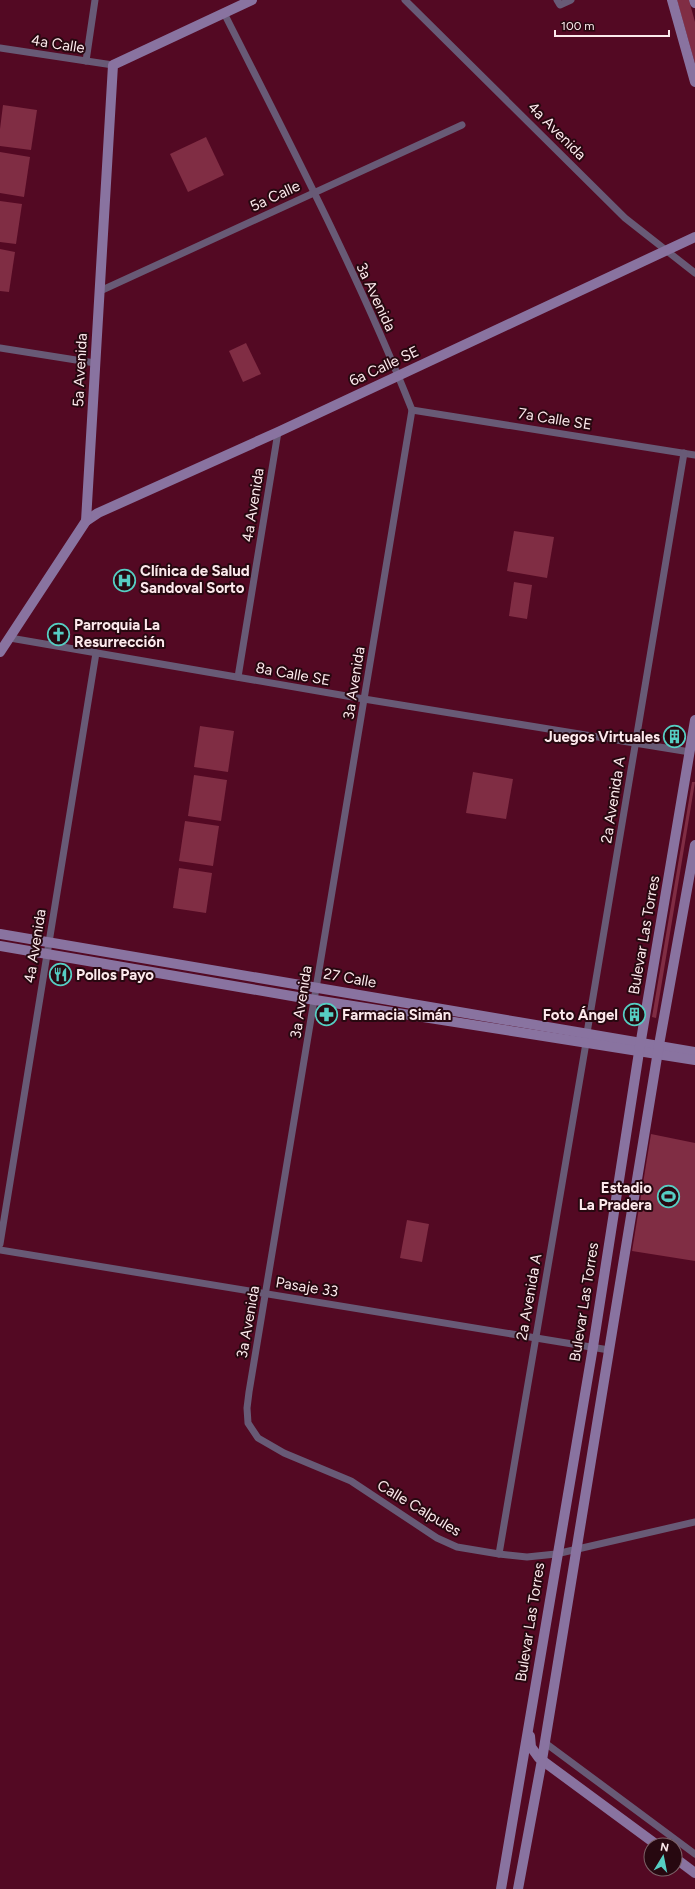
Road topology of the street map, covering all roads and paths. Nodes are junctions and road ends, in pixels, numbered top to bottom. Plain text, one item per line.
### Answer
1 (95, 0) edge
2 (252, 0) edge
3 (405, 0) edge
4 (571, 0) edge
5 (672, 0) edge
6 (694, 0) edge
7 (559, 3) edge
8 (695, 3) edge
9 (224, 13) junction
10 (0, 48) edge
11 (86, 61) junction
12 (113, 65) junction
13 (695, 82) edge
14 (462, 125) dead end
15 (314, 193) junction
16 (695, 237) edge
17 (665, 250) junction
18 (695, 273) edge
19 (100, 291) junction
20 (0, 348) edge
21 (95, 363) junction
22 (398, 376) junction
23 (412, 410) junction
24 (278, 432) junction
25 (684, 453) junction
26 (695, 455) edge
27 (86, 521) junction
28 (10, 638) junction
29 (1, 649) edge
30 (96, 653) junction
31 (238, 677) junction
32 (364, 699) junction
33 (695, 720) edge
34 (635, 744) junction
35 (690, 752) junction
36 (695, 845) edge
37 (0, 934) edge
38 (49, 943) junction
39 (0, 946) edge
40 (47, 954) junction
41 (317, 988) junction
42 (315, 1000) junction
43 (587, 1038) junction
44 (659, 1045) junction
45 (640, 1047) junction
46 (695, 1052) edge
47 (695, 1060) edge
48 (0, 1244) edge
49 (0, 1250) edge
50 (266, 1293) junction
51 (536, 1337) junction
52 (592, 1347) junction
53 (608, 1350) junction
54 (249, 1392) joint
55 (695, 1522) edge
56 (576, 1549) junction
57 (499, 1554) junction
58 (556, 1554) junction
59 (545, 1626) junction
60 (562, 1631) junction
61 (530, 1710) junction
62 (544, 1742) junction
63 (542, 1760) junction
64 (646, 1837) edge
65 (695, 1854) edge
66 (683, 1864) edge
67 (695, 1873) edge
68 (501, 1889) edge
69 (518, 1889) edge

1 - 11 street
2 - 9 street
3 - 17 street, 4a Avenida
4 - 7 street
5 - 13 street
6 - 8 street
9 - 12 street
9 - 15 street, 3a Avenida
10 - 11 street, 4a Calle
11 - 12 street, 4a Calle
12 - 19 street, 5a Avenida
14 - 15 street, 5a Calle
15 - 19 street, 5a Calle
15 - 22 street, 3a Avenida
16 - 17 street, 6a Calle SE
17 - 18 street, 4a Avenida
17 - 22 street, 6a Calle SE
19 - 21 street, 5a Avenida
20 - 21 street
21 - 27 street, 5a Avenida
22 - 23 street, 3a Avenida
22 - 24 street, 6a Calle SE
23 - 25 street, 7a Calle SE
23 - 32 street, 3a Avenida
24 - 27 street, 6a Calle SE
24 - 31 street, 4a Avenida
25 - 26 street, 7a Calle SE
25 - 34 street, 2a Avenida A
27 - 28 street, 5a Avenida
28 - 29 street, 5a Avenida
28 - 30 street, 8a Calle SE
30 - 31 street, 8a Calle SE
30 - 38 street, 4a Avenida
31 - 32 street, 8a Calle SE
32 - 34 street, 8a Calle SE
32 - 41 street, 3a Avenida
33 - 35 street, Bulevar Las Torres
34 - 35 street, 8a Calle SE
34 - 43 street, 2a Avenida A
35 - 45 street, Bulevar Las Torres
36 - 44 street
37 - 38 street, 27 Calle
38 - 40 street, 4a Avenida
38 - 41 street, 27 Calle
39 - 40 street, 27 Calle
40 - 42 street, 27 Calle
40 - 48 street, 4a Avenida
41 - 42 street, 3a Avenida
41 - 43 street, 27 Calle
42 - 43 street, 27 Calle
42 - 50 street, 3a Avenida
43 - 45 street, 27 Calle
43 - 51 street, 2a Avenida A
44 - 45 street, 27 Calle
44 - 46 street, 27 Calle
44 - 47 street, 27 Calle
44 - 53 street
45 - 52 street, Bulevar Las Torres
49 - 50 street, Pasaje 33
50 - 51 street, Pasaje 33
50 - 54 street, 3a Avenida
51 - 52 street, Pasaje 33
51 - 57 street, 2a Avenida A
52 - 53 street, Pasaje 33
52 - 58 street, Bulevar Las Torres
53 - 56 street
54 - 57 street, Calle Calpules
55 - 56 street, Calle Calpules
56 - 58 street, Calle Calpules
56 - 60 street
57 - 58 street, Calle Calpules
58 - 59 street, Bulevar Las Torres
59 - 60 street
59 - 61 street, Bulevar Las Torres
60 - 62 street
61 - 63 street
61 - 68 street, Bulevar Las Torres
62 - 63 street
62 - 65 street
63 - 64 street
63 - 69 street
66 - 67 street

